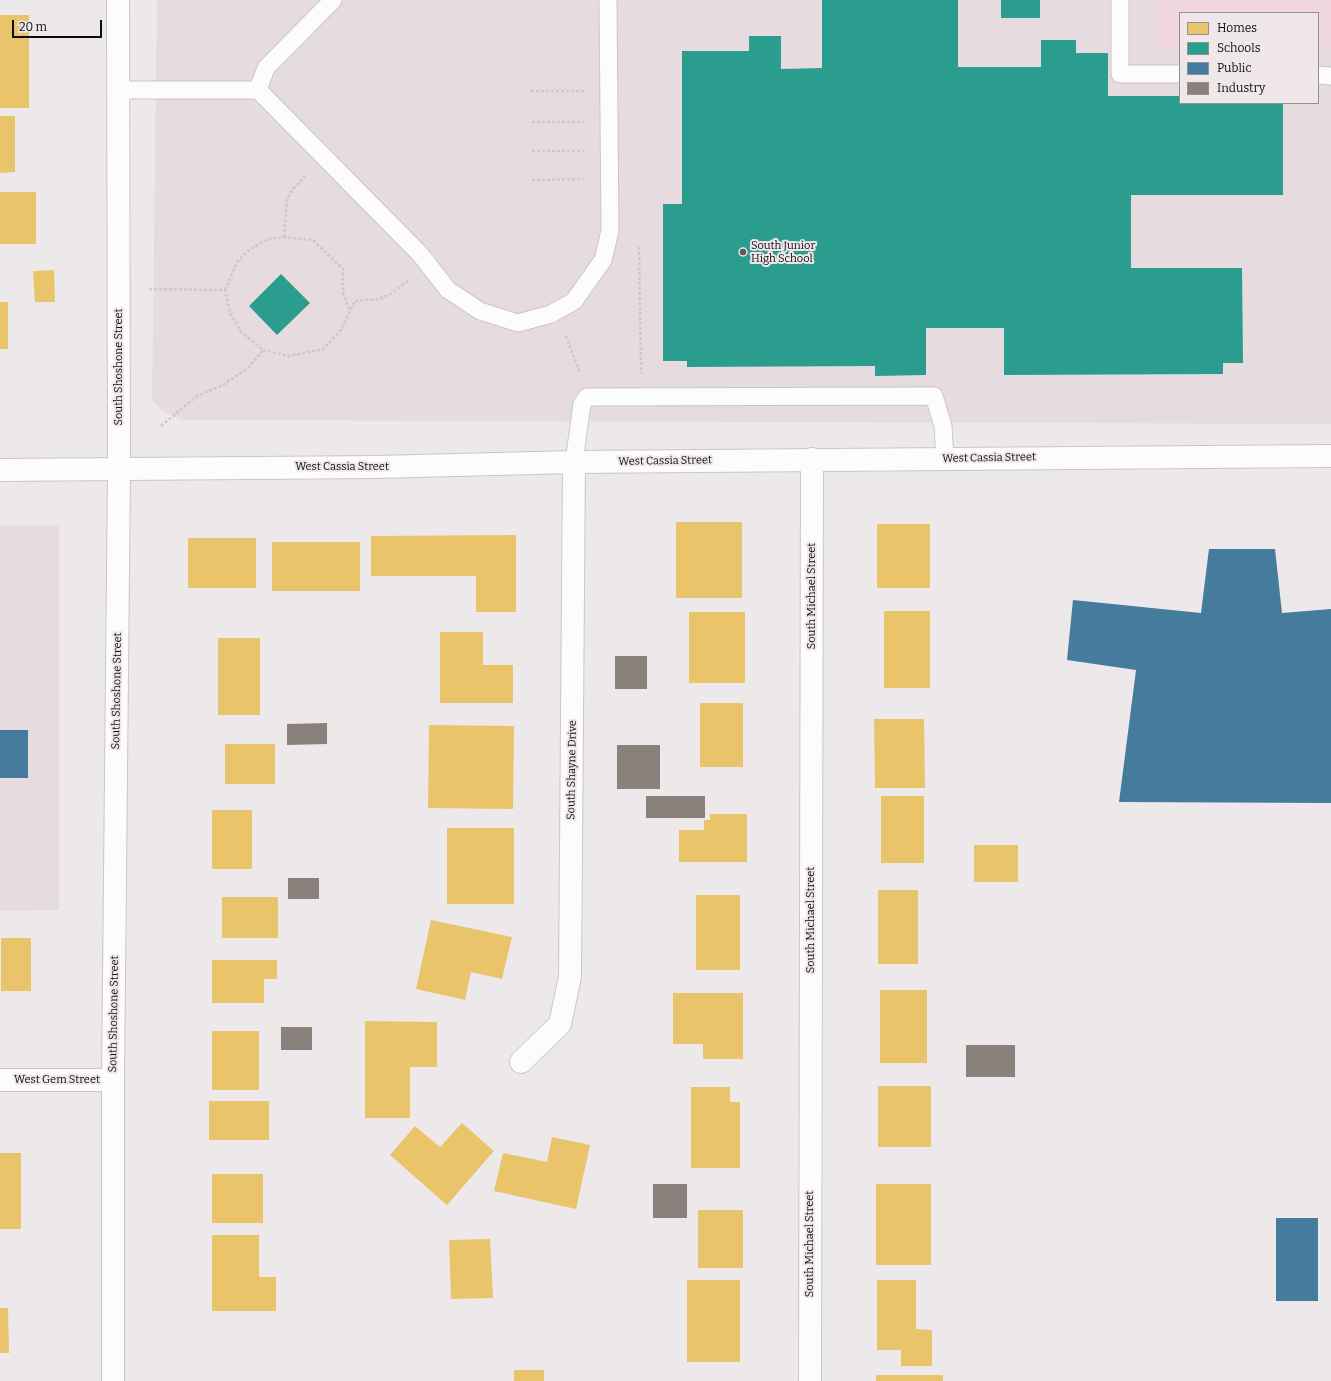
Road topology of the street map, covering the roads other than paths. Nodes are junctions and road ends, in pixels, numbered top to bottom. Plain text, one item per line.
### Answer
1 (118, 0) edge
2 (333, 0) edge
3 (608, 0) edge
4 (1120, 0) edge
5 (1179, 74) edge
6 (1319, 76) edge
7 (1331, 76) edge
8 (119, 90) junction
9 (258, 90) junction
10 (1331, 456) edge
11 (812, 459) junction
12 (945, 459) junction
13 (574, 462) junction
14 (119, 469) junction
15 (0, 470) edge
16 (521, 1062) dead end
17 (0, 1080) edge
18 (113, 1080) junction
19 (113, 1381) edge
20 (810, 1381) edge

1 - 8 street, South Shoshone Street
2 - 9 lane
3 - 9 lane
4 - 5 lane
6 - 7 lane
8 - 9 lane
8 - 14 street, South Shoshone Street
10 - 12 street, West Cassia Street
11 - 12 street, West Cassia Street
11 - 13 street, West Cassia Street
11 - 20 street, South Michael Street
12 - 13 lane
13 - 14 street, West Cassia Street
13 - 16 street, South Shayne Drive
14 - 15 street, West Cassia Street
14 - 18 street, South Shoshone Street
17 - 18 street, West Gem Street
18 - 19 street, South Shoshone Street

